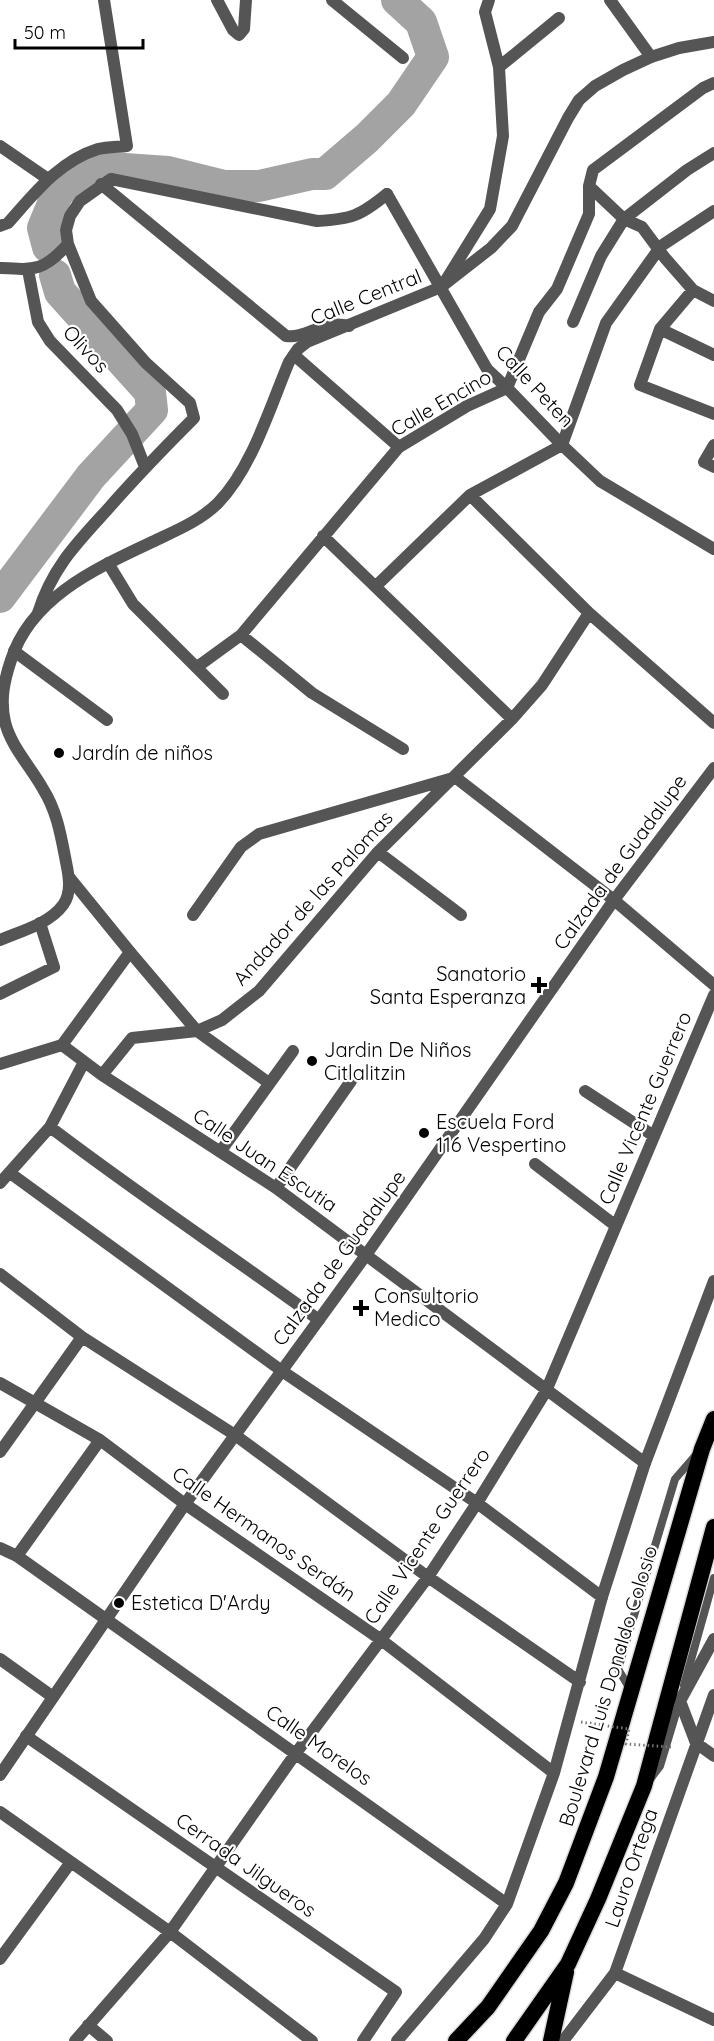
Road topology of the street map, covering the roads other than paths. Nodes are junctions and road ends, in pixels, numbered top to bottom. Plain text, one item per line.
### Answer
1 (105, 0) edge
2 (217, 0) edge
3 (246, 0) edge
4 (489, 0) edge
5 (610, 0) edge
6 (336, 2) edge
7 (559, 18) dead end
8 (714, 42) edge
9 (651, 57) junction
10 (403, 58) dead end
11 (499, 67) junction
12 (714, 83) edge
13 (0, 146) edge
14 (714, 153) edge
15 (48, 179) junction
16 (101, 184) junction
17 (589, 186) junction
18 (714, 211) edge
19 (624, 219) junction
20 (0, 226) edge
21 (68, 244) junction
22 (658, 249) junction
23 (0, 268) edge
24 (28, 270) junction
25 (441, 287) junction
26 (693, 290) junction
27 (714, 301) edge
28 (573, 322) dead end
29 (349, 326) junction
30 (660, 329) junction
31 (294, 355) junction
32 (714, 355) edge
33 (507, 388) junction
34 (714, 414) edge
35 (562, 445) junction
36 (714, 445) edge
37 (399, 447) junction
38 (145, 467) junction
39 (714, 467) edge
40 (470, 495) junction
41 (323, 536) junction
42 (714, 549) edge
43 (108, 563) junction
44 (376, 586) junction
45 (38, 613) junction
46 (589, 613) junction
47 (241, 635) junction
48 (14, 651) junction
49 (197, 667) junction
50 (223, 694) dead end
51 (513, 719) junction
52 (106, 720) dead end
53 (714, 723) edge
54 (403, 749) dead end
55 (714, 768) edge
56 (455, 777) junction
57 (378, 852) junction
58 (69, 877) junction
59 (614, 900) junction
60 (193, 915) dead end
61 (461, 915) dead end
62 (40, 923) junction
63 (0, 940) edge
64 (129, 952) junction
65 (714, 985) edge
66 (0, 994) edge
67 (714, 995) edge
68 (197, 1031) junction
69 (62, 1045) junction
70 (292, 1051) dead end
71 (84, 1062) junction
72 (0, 1064) edge
73 (102, 1076) junction
74 (351, 1081) dead end
75 (269, 1083) junction
76 (585, 1091) dead end
77 (50, 1127) junction
78 (654, 1136) junction
79 (220, 1152) junction
80 (535, 1164) dead end
81 (10, 1173) junction
82 (0, 1182) edge
83 (276, 1188) junction
84 (616, 1226) junction
85 (366, 1255) junction
86 (0, 1274) edge
87 (714, 1281) edge
88 (319, 1320) junction
89 (82, 1337) junction
90 (282, 1371) junction
91 (0, 1383) edge
92 (546, 1391) junction
93 (34, 1403) junction
94 (714, 1419) edge
95 (235, 1435) junction
96 (100, 1440) junction
97 (0, 1452) edge
98 (645, 1463) junction
99 (477, 1503) junction
100 (184, 1504) junction
101 (714, 1527) edge
102 (0, 1548) edge
103 (17, 1556) junction
104 (428, 1577) junction
105 (714, 1578) edge
106 (602, 1597) junction
107 (106, 1620) junction
108 (380, 1639) junction
109 (714, 1639) edge
110 (0, 1659) edge
111 (580, 1682) junction
112 (714, 1695) edge
113 (54, 1697) junction
114 (680, 1701) junction
115 (26, 1736) junction
116 (696, 1743) junction
117 (296, 1753) junction
118 (714, 1756) edge
119 (554, 1773) junction
120 (0, 1775) edge
121 (645, 1786) junction
122 (0, 1812) edge
123 (71, 1862) junction
124 (215, 1868) junction
125 (507, 1904) junction
126 (170, 1932) junction
127 (0, 1959) edge
128 (568, 1964) junction
129 (615, 1973) junction
130 (714, 2020) edge
131 (88, 2025) junction
132 (75, 2041) edge
133 (107, 2041) edge
134 (312, 2041) edge
135 (363, 2041) edge
136 (397, 2041) edge
137 (456, 2041) edge
138 (514, 2041) edge
139 (551, 2041) edge
140 (563, 2041) edge

1 - 15 street
2 - 3 street
4 - 11 street, Calle Central
5 - 9 street
6 - 10 street
7 - 11 street
8 - 9 street
9 - 25 street
11 - 25 street, Calle Central
12 - 17 street
13 - 15 street
14 - 19 street
15 - 20 street
16 - 21 street
16 - 25 street, Calle Peten
16 - 29 street
17 - 19 street
17 - 33 street, Calle Encino
18 - 22 street
19 - 22 street
19 - 28 street
21 - 24 street
21 - 38 street
22 - 26 street
22 - 35 street
23 - 24 street
24 - 38 street, Olivos
25 - 29 street, Calle Central
25 - 33 street, Calle Peten
26 - 27 street
26 - 30 street
29 - 31 street, Calle Central
30 - 32 street
30 - 34 street
31 - 37 street
31 - 43 street
33 - 35 street, Calle Peten
33 - 37 street, Calle Encino
35 - 40 street
35 - 42 street, Calle Peten
36 - 39 street
37 - 41 street, Calle Encino
38 - 45 street
40 - 44 street
40 - 46 street
41 - 44 street
41 - 47 street, Calle Encino
43 - 45 street
43 - 49 street
44 - 51 street
45 - 48 street
46 - 51 street, Andador de las Palomas
46 - 53 street
47 - 49 street, Calle Encino
47 - 54 street
48 - 52 street
48 - 58 street
49 - 50 street
51 - 56 street, Andador de las Palomas
55 - 59 street, Calzada de Guadalupe
56 - 57 street, Andador de las Palomas
56 - 59 street
56 - 60 street
57 - 61 street
57 - 68 street, Andador de las Palomas
58 - 62 street
58 - 64 street
59 - 65 street
59 - 85 street, Calzada de Guadalupe
62 - 63 street
62 - 66 street
64 - 68 street
64 - 69 street
67 - 78 street, Calle Vicente Guerrero
68 - 73 street, Andador de las Palomas
68 - 75 street
69 - 71 street, Calle Juan Escutia
69 - 72 street
70 - 75 street
71 - 73 street, Calle Juan Escutia
71 - 77 street
73 - 79 street, Calle Juan Escutia
74 - 83 street
75 - 79 street
76 - 78 street
77 - 81 street
77 - 88 street
78 - 84 street, Calle Vicente Guerrero
79 - 83 street, Calle Juan Escutia
80 - 84 street
81 - 82 street
81 - 90 street
83 - 85 street, Calle Juan Escutia
84 - 92 street, Calle Vicente Guerrero
85 - 88 street, Calzada de Guadalupe
85 - 92 street, Calle Juan Escutia
86 - 89 street
87 - 98 street
88 - 90 street, Calzada de Guadalupe
89 - 93 street
89 - 95 street
90 - 95 street, Calzada de Guadalupe
90 - 99 street
91 - 93 street, Calle Hermanos Serdán
92 - 98 street, Calle Juan Escutia
92 - 99 street, Calle Vicente Guerrero
93 - 96 street, Calle Hermanos Serdán
93 - 97 street
94 - 137 highway, Boulevard Luis Donaldo Colosio
95 - 100 street, Calzada de Guadalupe
95 - 104 street
96 - 100 street, Calle Hermanos Serdán
96 - 103 street
98 - 106 street
99 - 104 street, Calle Vicente Guerrero
99 - 106 street
100 - 107 street, Calzada de Guadalupe
100 - 108 street, Calle Hermanos Serdán
101 - 121 highway
102 - 103 street, Calle Morelos
103 - 107 street, Calle Morelos
104 - 108 street, Calle Vicente Guerrero
104 - 111 street
105 - 114 lane
106 - 111 street
107 - 113 street, Calzada de Guadalupe
107 - 117 street, Calle Morelos
108 - 117 street, Calle Vicente Guerrero
108 - 119 street, Calle Hermanos Serdán
109 - 114 street
110 - 113 street
111 - 119 street
112 - 116 street, Lauro Ortega
113 - 115 street, Calzada de Guadalupe
114 - 116 street
114 - 121 lane
115 - 120 street, Calzada de Guadalupe
115 - 124 street, Cerrada Jilgueros
116 - 118 street
116 - 129 street, Lauro Ortega
117 - 124 street, Calle Vicente Guerrero
117 - 125 street, Calle Morelos
119 - 125 street
121 - 128 highway
122 - 123 street
123 - 126 street
123 - 127 street
124 - 126 street, Calle Vicente Guerrero
124 - 135 street, Cerrada Jilgueros
125 - 136 street
126 - 131 street, Calle Vicente Guerrero
126 - 134 street
128 - 138 highway
128 - 139 highway
129 - 130 street
129 - 140 street, Lauro Ortega
131 - 132 street, Calle Vicente Guerrero
131 - 133 street

